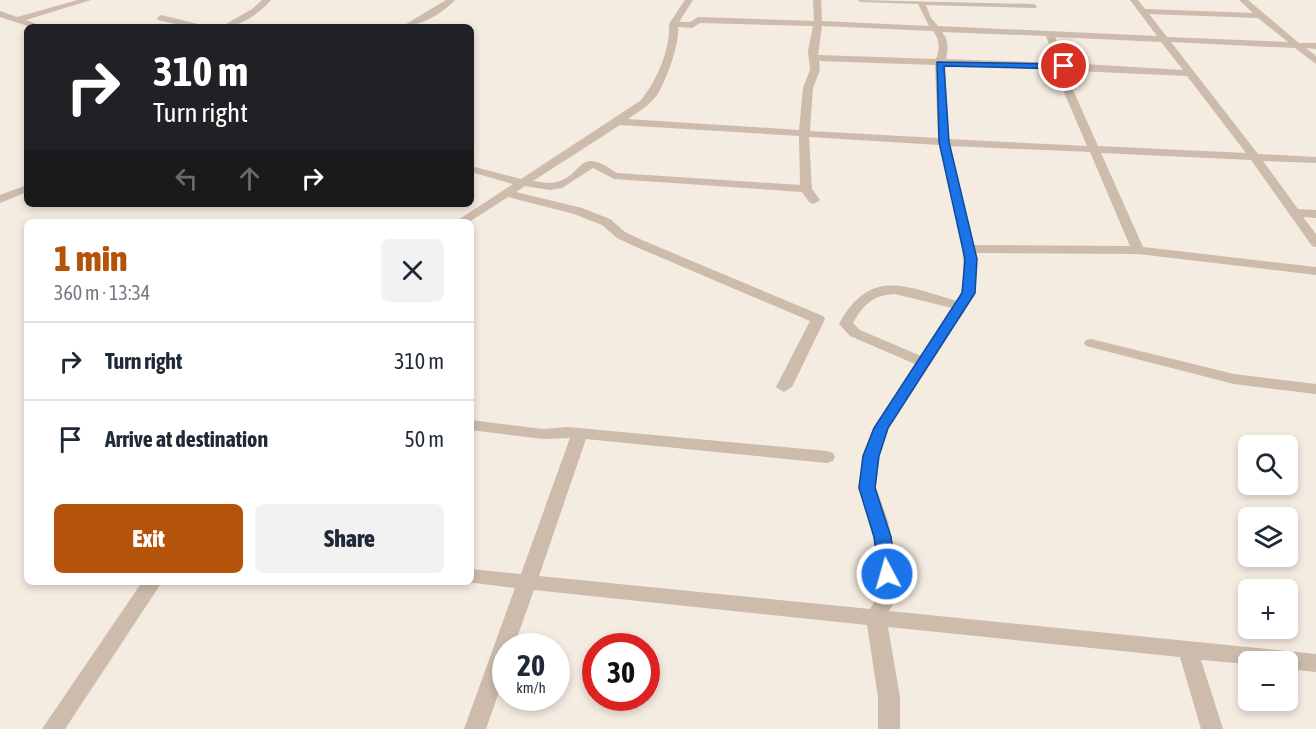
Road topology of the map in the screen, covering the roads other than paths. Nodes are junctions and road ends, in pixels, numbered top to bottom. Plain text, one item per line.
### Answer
1 (87, 0) edge
2 (267, 0) edge
3 (451, 0) edge
4 (689, 0) edge
5 (817, 0) edge
6 (861, 0) edge
7 (1030, 0) edge
8 (1134, 0) edge
9 (1243, 0) edge
10 (920, 1) edge
11 (1142, 11) junction
12 (0, 14) edge
13 (161, 18) dead end
14 (1262, 18) junction
15 (19, 19) junction
16 (1286, 22) dead end
17 (32, 24) edge
18 (186, 24) edge
19 (231, 24) edge
20 (411, 24) edge
21 (673, 24) junction
22 (818, 24) junction
23 (937, 29) junction
24 (1050, 34) junction
25 (1162, 39) junction
26 (1299, 46) junction
27 (1316, 46) edge
28 (814, 58) junction
29 (1316, 61) edge
30 (940, 63) junction
31 (1064, 66) junction
32 (1189, 73) junction
33 (1068, 90) dead end
34 (618, 122) junction
35 (804, 134) junction
36 (944, 142) junction
37 (1094, 149) junction
38 (1254, 156) junction
39 (1316, 160) edge
40 (474, 170) edge
41 (523, 182) junction
42 (24, 189) edge
43 (806, 189) junction
44 (507, 192) junction
45 (0, 199) edge
46 (814, 200) dead end
47 (1293, 212) junction
48 (1316, 214) edge
49 (466, 219) edge
50 (1316, 243) edge
51 (969, 249) junction
52 (1138, 250) junction
53 (1316, 271) edge
54 (961, 306) junction
55 (1091, 343) dead end
56 (923, 362) junction
57 (784, 387) dead end
58 (1316, 389) edge
59 (474, 425) edge
60 (580, 433) junction
61 (827, 457) dead end
62 (474, 576) edge
63 (527, 582) junction
64 (151, 585) edge
65 (876, 617) junction
66 (1188, 649) junction
67 (1316, 663) edge
68 (53, 729) edge
69 (475, 729) edge
70 (889, 729) edge
71 (1212, 729) edge

1 - 15 street
2 - 19 street
3 - 20 street
4 - 21 street
5 - 22 street
6 - 10 street
7 - 10 street
8 - 11 street
9 - 14 street
10 - 23 street
11 - 14 street
11 - 25 street
12 - 15 street
13 - 18 street
14 - 16 street
14 - 26 street
15 - 17 street
21 - 22 street
21 - 34 street
22 - 23 street
22 - 28 street
23 - 24 street
23 - 30 street
24 - 25 street
24 - 31 street
25 - 26 street
25 - 32 street
26 - 27 street
26 - 29 street
28 - 30 street
28 - 35 street
30 - 31 street
30 - 36 street
31 - 32 street
32 - 38 street
33 - 37 street
34 - 35 street
34 - 41 street
35 - 36 street
35 - 43 street
36 - 37 street
36 - 51 street
37 - 38 street
37 - 52 street
38 - 39 street
38 - 47 street
40 - 41 street
41 - 43 street
41 - 44 street
42 - 45 street
43 - 46 street
44 - 49 street
44 - 57 street
47 - 48 street
47 - 50 street
51 - 52 street
51 - 54 street
52 - 53 street
54 - 56 street
54 - 56 street
55 - 58 street
56 - 65 street
59 - 60 street
60 - 61 street
60 - 63 street
62 - 63 street
63 - 65 street
63 - 69 street
64 - 68 street
65 - 66 street
65 - 70 street
66 - 67 street
66 - 71 street

